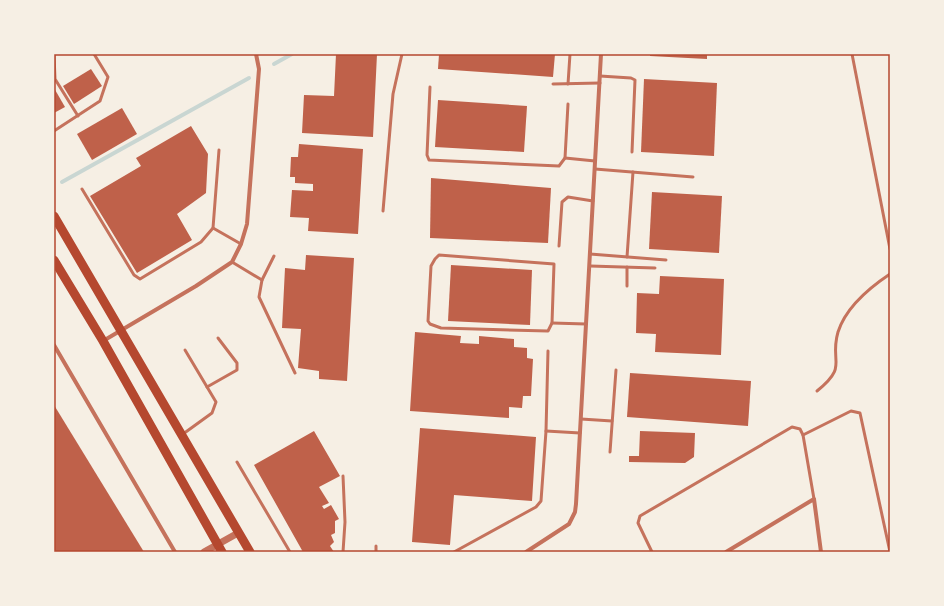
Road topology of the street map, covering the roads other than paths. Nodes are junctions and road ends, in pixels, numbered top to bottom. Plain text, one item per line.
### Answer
1 (55, 54) edge
2 (94, 54) edge
3 (256, 54) edge
4 (402, 54) edge
5 (570, 54) edge
6 (601, 54) edge
7 (852, 54) edge
8 (600, 76) junction
9 (600, 83) junction
10 (553, 84) dead end
11 (568, 84) junction
12 (430, 87) dead end
13 (568, 104) dead end
14 (78, 116) junction
15 (54, 131) edge
16 (219, 150) dead end
17 (632, 152) dead end
18 (565, 158) junction
19 (595, 161) junction
20 (595, 169) junction
21 (633, 172) junction
22 (693, 177) dead end
23 (82, 189) dead end
24 (593, 201) junction
25 (383, 211) dead end
26 (54, 216) edge
27 (213, 228) junction
28 (241, 244) junction
29 (559, 246) dead end
30 (890, 249) edge
31 (590, 254) junction
32 (274, 256) dead end
33 (627, 257) junction
34 (54, 260) edge
35 (666, 260) dead end
36 (232, 262) junction
37 (590, 266) junction
38 (627, 267) junction
39 (655, 268) dead end
40 (890, 274) edge
41 (262, 280) junction
42 (627, 286) dead end
43 (552, 323) junction
44 (586, 324) junction
45 (121, 330) junction
46 (218, 338) dead end
47 (103, 341) junction
48 (54, 345) edge
49 (185, 350) dead end
50 (548, 351) dead end
51 (616, 370) dead end
52 (295, 372) dead end
53 (207, 387) junction
54 (817, 391) dead end
55 (581, 419) junction
56 (612, 421) junction
57 (546, 431) junction
58 (580, 434) junction
59 (182, 435) junction
60 (803, 435) junction
61 (610, 452) dead end
62 (237, 462) dead end
63 (343, 476) dead end
64 (814, 499) junction
65 (238, 533) junction
66 (376, 546) dead end
67 (220, 548) edge
68 (175, 552) edge
69 (204, 552) edge
70 (250, 552) edge
71 (290, 552) edge
72 (343, 552) edge
73 (376, 552) edge
74 (454, 552) edge
75 (526, 552) edge
76 (652, 552) edge
77 (726, 552) edge
78 (821, 552) edge
79 (890, 552) edge

1 - 14 lane
2 - 14 lane
3 - 28 street
4 - 25 lane
5 - 11 lane
6 - 8 street
7 - 30 lane
8 - 9 street
8 - 17 lane
9 - 11 lane
9 - 19 street
10 - 11 lane
12 - 18 lane
13 - 18 lane
14 - 15 lane
16 - 27 lane
18 - 19 lane
19 - 20 street
20 - 21 lane
20 - 24 street
21 - 22 lane
21 - 33 lane
23 - 27 lane
24 - 29 lane
24 - 31 street
26 - 45 main road
27 - 28 lane
28 - 36 street
31 - 33 lane
31 - 37 street
32 - 41 lane
33 - 35 lane
34 - 47 main road
36 - 41 lane
36 - 45 street
37 - 38 lane
37 - 44 street
38 - 39 lane
38 - 42 lane
40 - 54 lane
41 - 52 lane
43 - 43 lane
43 - 44 lane
44 - 55 street
45 - 47 street
45 - 59 main road
46 - 53 lane
47 - 67 main road
48 - 68 street
49 - 53 lane
50 - 57 lane
51 - 56 lane
53 - 59 lane
55 - 56 lane
55 - 58 street
56 - 61 lane
57 - 58 lane
57 - 74 lane
58 - 75 street
59 - 65 main road
60 - 64 lane
60 - 76 lane
60 - 79 lane
62 - 71 lane
63 - 72 lane
64 - 77 street
64 - 78 street
65 - 67 street
65 - 70 main road
66 - 73 lane
67 - 69 street

